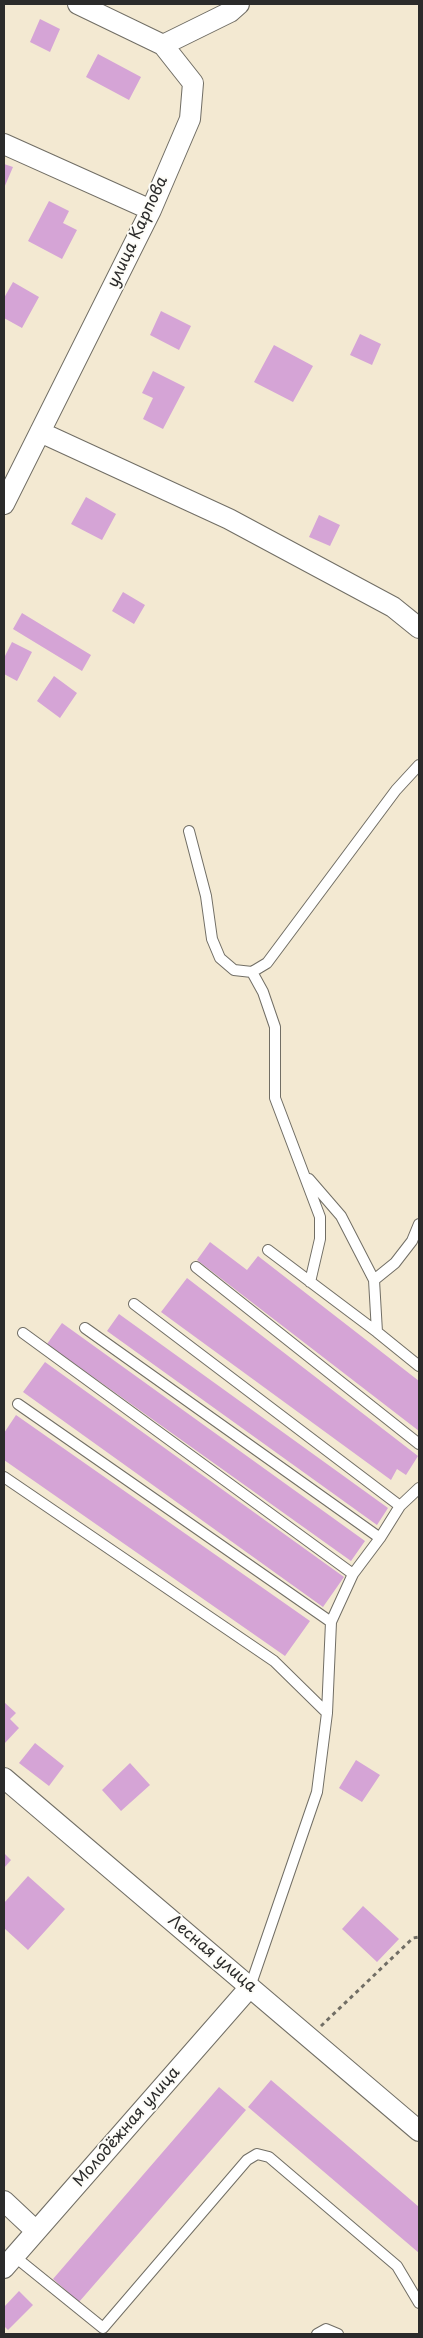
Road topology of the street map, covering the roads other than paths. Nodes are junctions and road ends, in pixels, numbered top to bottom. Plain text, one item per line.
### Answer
1 (78, 4) edge
2 (239, 4) edge
3 (163, 45) junction
4 (4, 144) edge
5 (151, 210) junction
6 (40, 432) junction
7 (4, 504) edge
8 (419, 628) edge
9 (419, 765) edge
10 (189, 831) dead end
11 (252, 972) junction
12 (305, 1174) junction
13 (419, 1224) edge
14 (268, 1250) dead end
15 (196, 1267) dead end
16 (374, 1280) junction
17 (310, 1282) junction
18 (134, 1304) dead end
19 (85, 1328) dead end
20 (23, 1332) dead end
21 (377, 1332) junction
22 (419, 1366) edge
23 (18, 1404) dead end
24 (419, 1444) edge
25 (4, 1477) edge
26 (419, 1488) edge
27 (400, 1506) junction
28 (380, 1538) junction
29 (353, 1574) junction
30 (331, 1622) junction
31 (328, 1713) junction
32 (4, 1778) edge
33 (250, 1987) junction
34 (419, 2131) edge
35 (4, 2201) edge
36 (36, 2231) junction
37 (9, 2262) edge
38 (419, 2303) edge
39 (107, 2331) edge
40 (317, 2334) edge
41 (338, 2334) edge

1 - 3 street, улица Карпова
2 - 3 street
3 - 5 street, улица Карпова
4 - 5 street
5 - 6 street, улица Карпова
6 - 7 street, улица Карпова
6 - 8 street
9 - 11 lane
10 - 11 lane
11 - 12 lane
12 - 16 lane
12 - 17 lane
13 - 16 lane
14 - 17 lane
15 - 24 lane
16 - 21 lane
17 - 21 lane
18 - 27 lane
19 - 28 lane
20 - 29 lane
21 - 22 lane
23 - 30 lane
25 - 31 lane
26 - 27 lane
27 - 28 lane
28 - 29 lane
29 - 30 lane
30 - 31 lane
31 - 33 lane
32 - 33 street, Лесная улица
33 - 34 street, Лесная улица
33 - 36 street, Молодёжная улица
35 - 36 street
36 - 37 street, Молодёжная улица
37 - 39 lane
38 - 39 lane
40 - 41 lane

